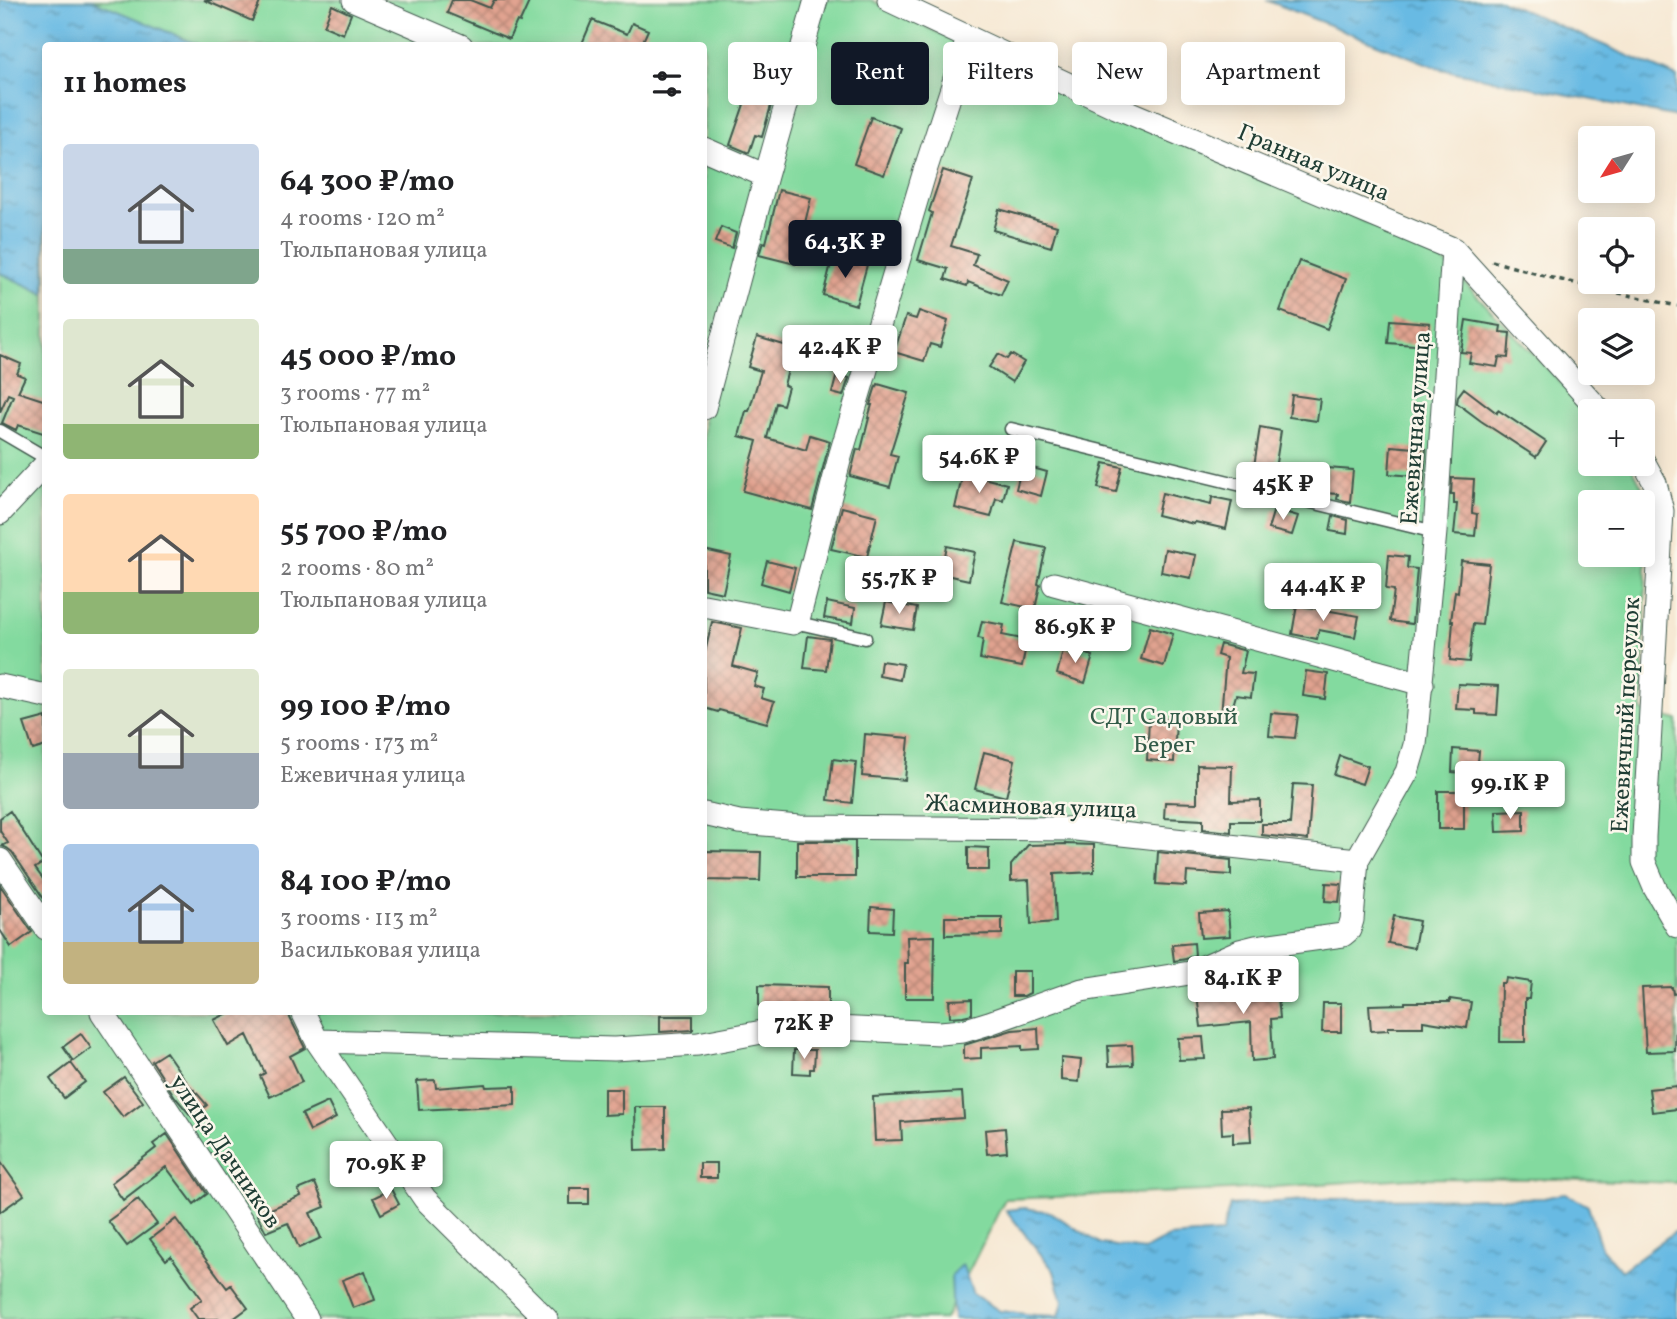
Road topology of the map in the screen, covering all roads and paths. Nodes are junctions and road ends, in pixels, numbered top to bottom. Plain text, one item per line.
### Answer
1 (354, 0) edge
2 (816, 0) edge
3 (889, 0) edge
4 (968, 39) junction
5 (452, 42) edge
6 (707, 150) edge
7 (766, 176) junction
8 (1453, 249) junction
9 (1489, 260) dead end
10 (1677, 306) edge
11 (707, 397) edge
12 (1589, 399) edge
13 (1011, 429) dead end
14 (0, 431) edge
15 (42, 456) edge
16 (42, 468) edge
17 (1651, 476) edge
18 (0, 513) edge
19 (1435, 532) junction
20 (1054, 584) dead end
21 (707, 607) edge
22 (794, 622) junction
23 (864, 638) dead end
24 (1422, 684) junction
25 (0, 685) edge
26 (42, 695) edge
27 (707, 815) edge
28 (0, 860) edge
29 (1357, 860) junction
30 (42, 922) edge
31 (1677, 926) edge
32 (104, 1015) edge
33 (304, 1015) edge
34 (317, 1041) junction
35 (307, 1319) edge
36 (546, 1319) edge

1 - 5 street
2 - 7 street
3 - 4 street, Гранная улица
4 - 8 street, Гранная улица
4 - 22 street
6 - 7 street
7 - 11 street
8 - 12 street
8 - 19 street, Ежевичная улица
9 - 10 path
13 - 19 lane
14 - 15 lane
16 - 18 street
17 - 31 street, Ежевичный переулок
19 - 24 street, Ежевичная улица
20 - 24 street
21 - 22 street
22 - 23 lane
24 - 29 street, Ежевичная улица
25 - 26 street
27 - 29 street, Жасминовая улица
28 - 30 street
29 - 34 street, Ежевичная улица
32 - 35 street, улица Дачников
33 - 34 street
34 - 36 street

